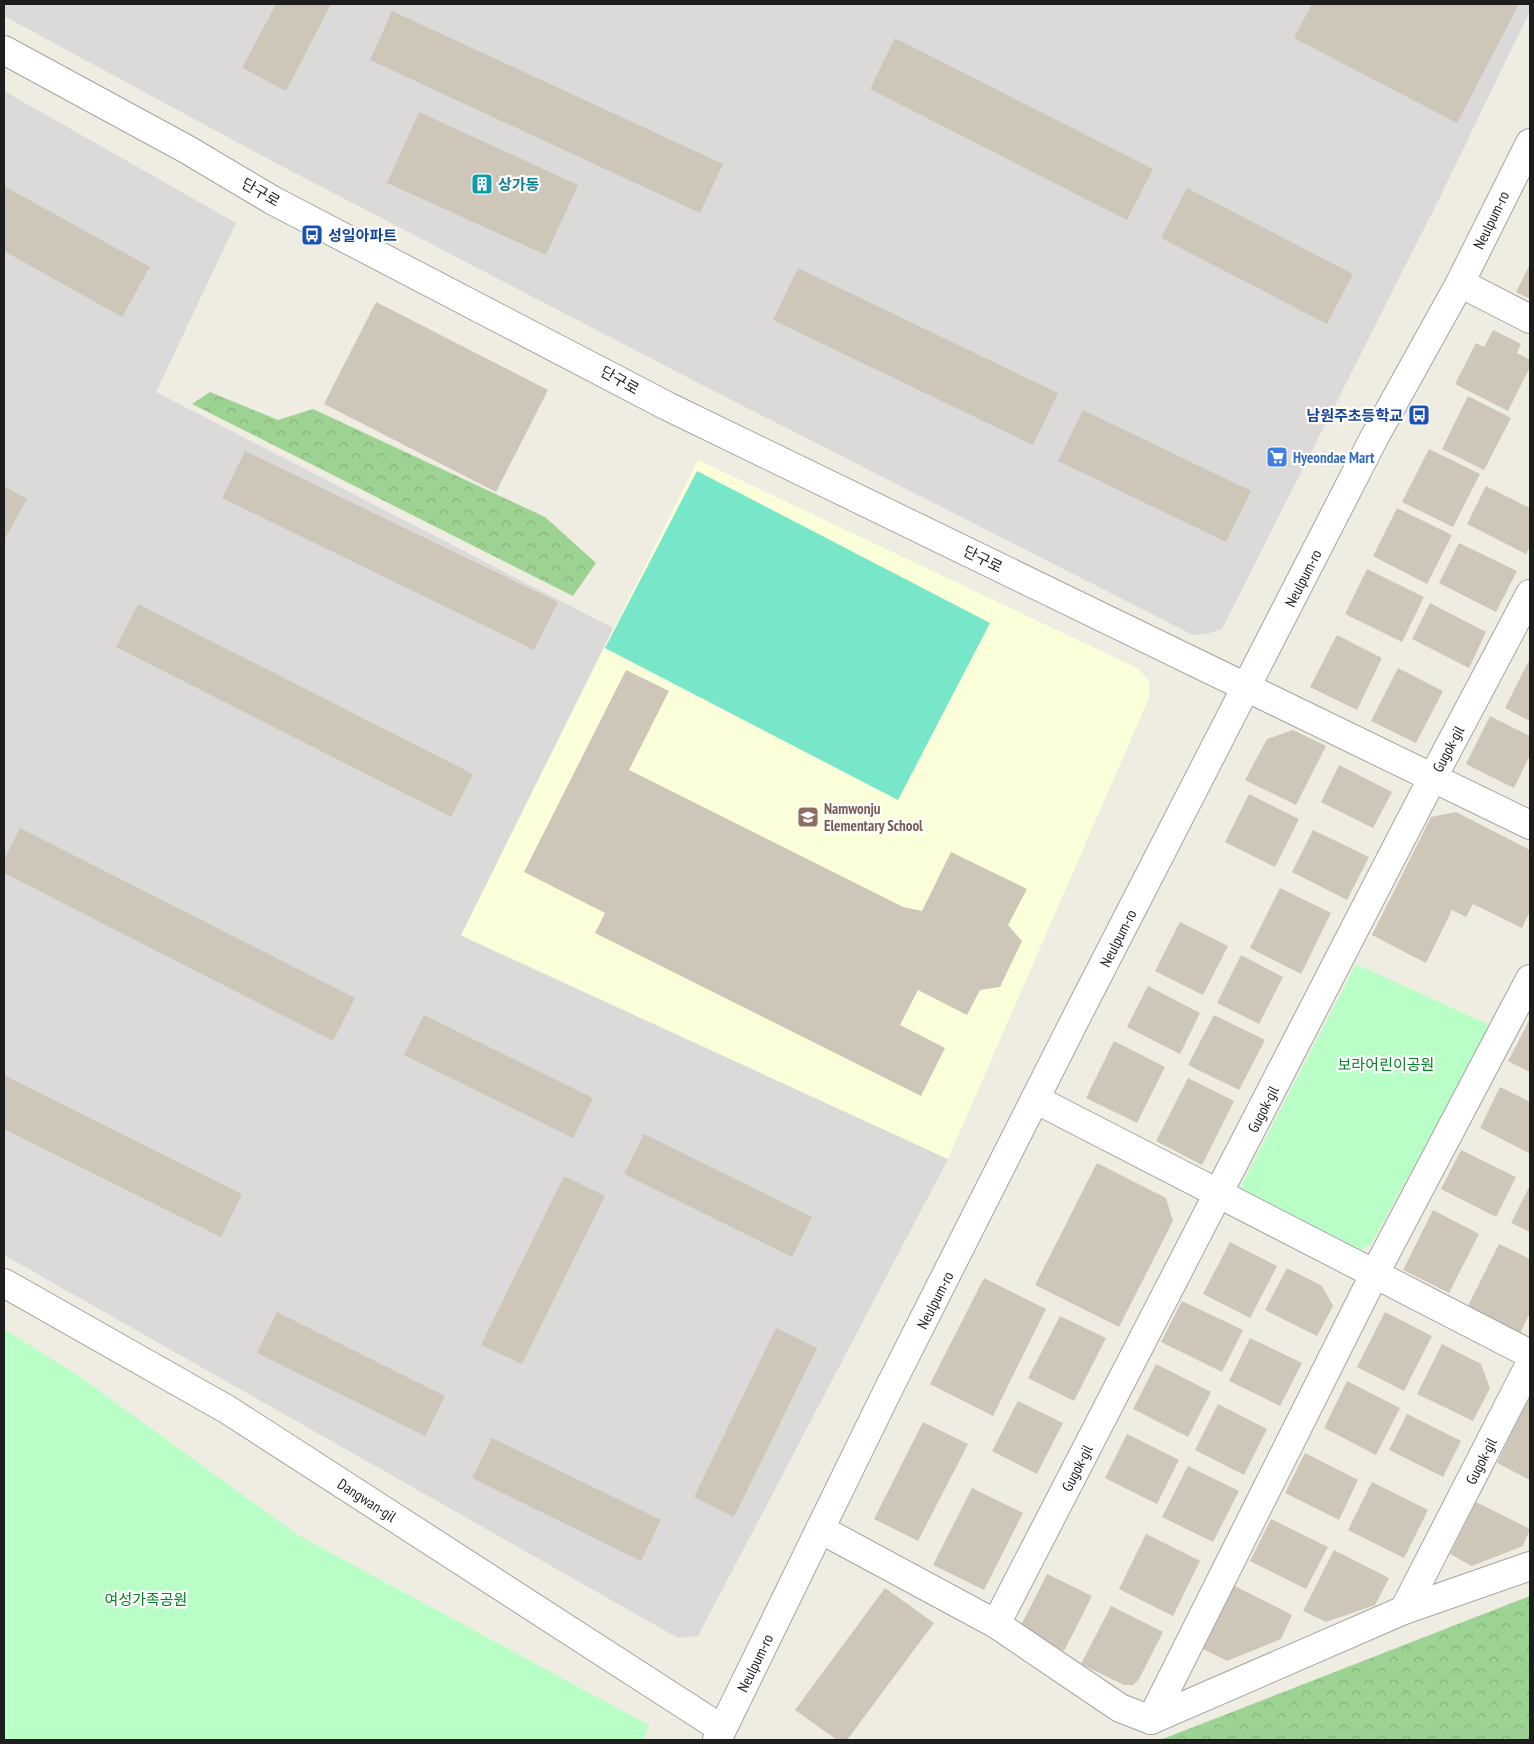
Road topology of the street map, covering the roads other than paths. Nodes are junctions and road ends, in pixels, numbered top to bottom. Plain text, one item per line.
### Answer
1 (4, 50) edge
2 (1530, 143) edge
3 (1460, 283) junction
4 (1530, 319) edge
5 (1530, 594) edge
6 (1248, 686) junction
7 (1433, 777) junction
8 (1530, 825) edge
9 (1530, 978) edge
10 (1035, 1098) junction
11 (1219, 1194) junction
12 (1374, 1275) junction
13 (4, 1283) edge
14 (1530, 1354) edge
15 (1530, 1364) edge
16 (820, 1529) junction
17 (1530, 1566) edge
18 (1404, 1610) junction
19 (996, 1624) junction
20 (1151, 1720) junction
21 (720, 1735) edge

1 - 6 street, 단구로
2 - 3 street, Neulpum-ro
3 - 4 street
3 - 6 street, Neulpum-ro
5 - 7 street, Gugok-gil
6 - 7 street, 단구로
6 - 10 street, Neulpum-ro
7 - 8 street, 단구로
7 - 11 street, Gugok-gil
9 - 12 street
10 - 11 street
10 - 16 street, Neulpum-ro
11 - 12 street
11 - 19 street, Gugok-gil
12 - 14 street
12 - 20 street
13 - 21 street, Dangwan-gil
15 - 18 street, Gugok-gil
16 - 19 street
16 - 21 street, Neulpum-ro
17 - 18 street
18 - 20 street
19 - 20 street

